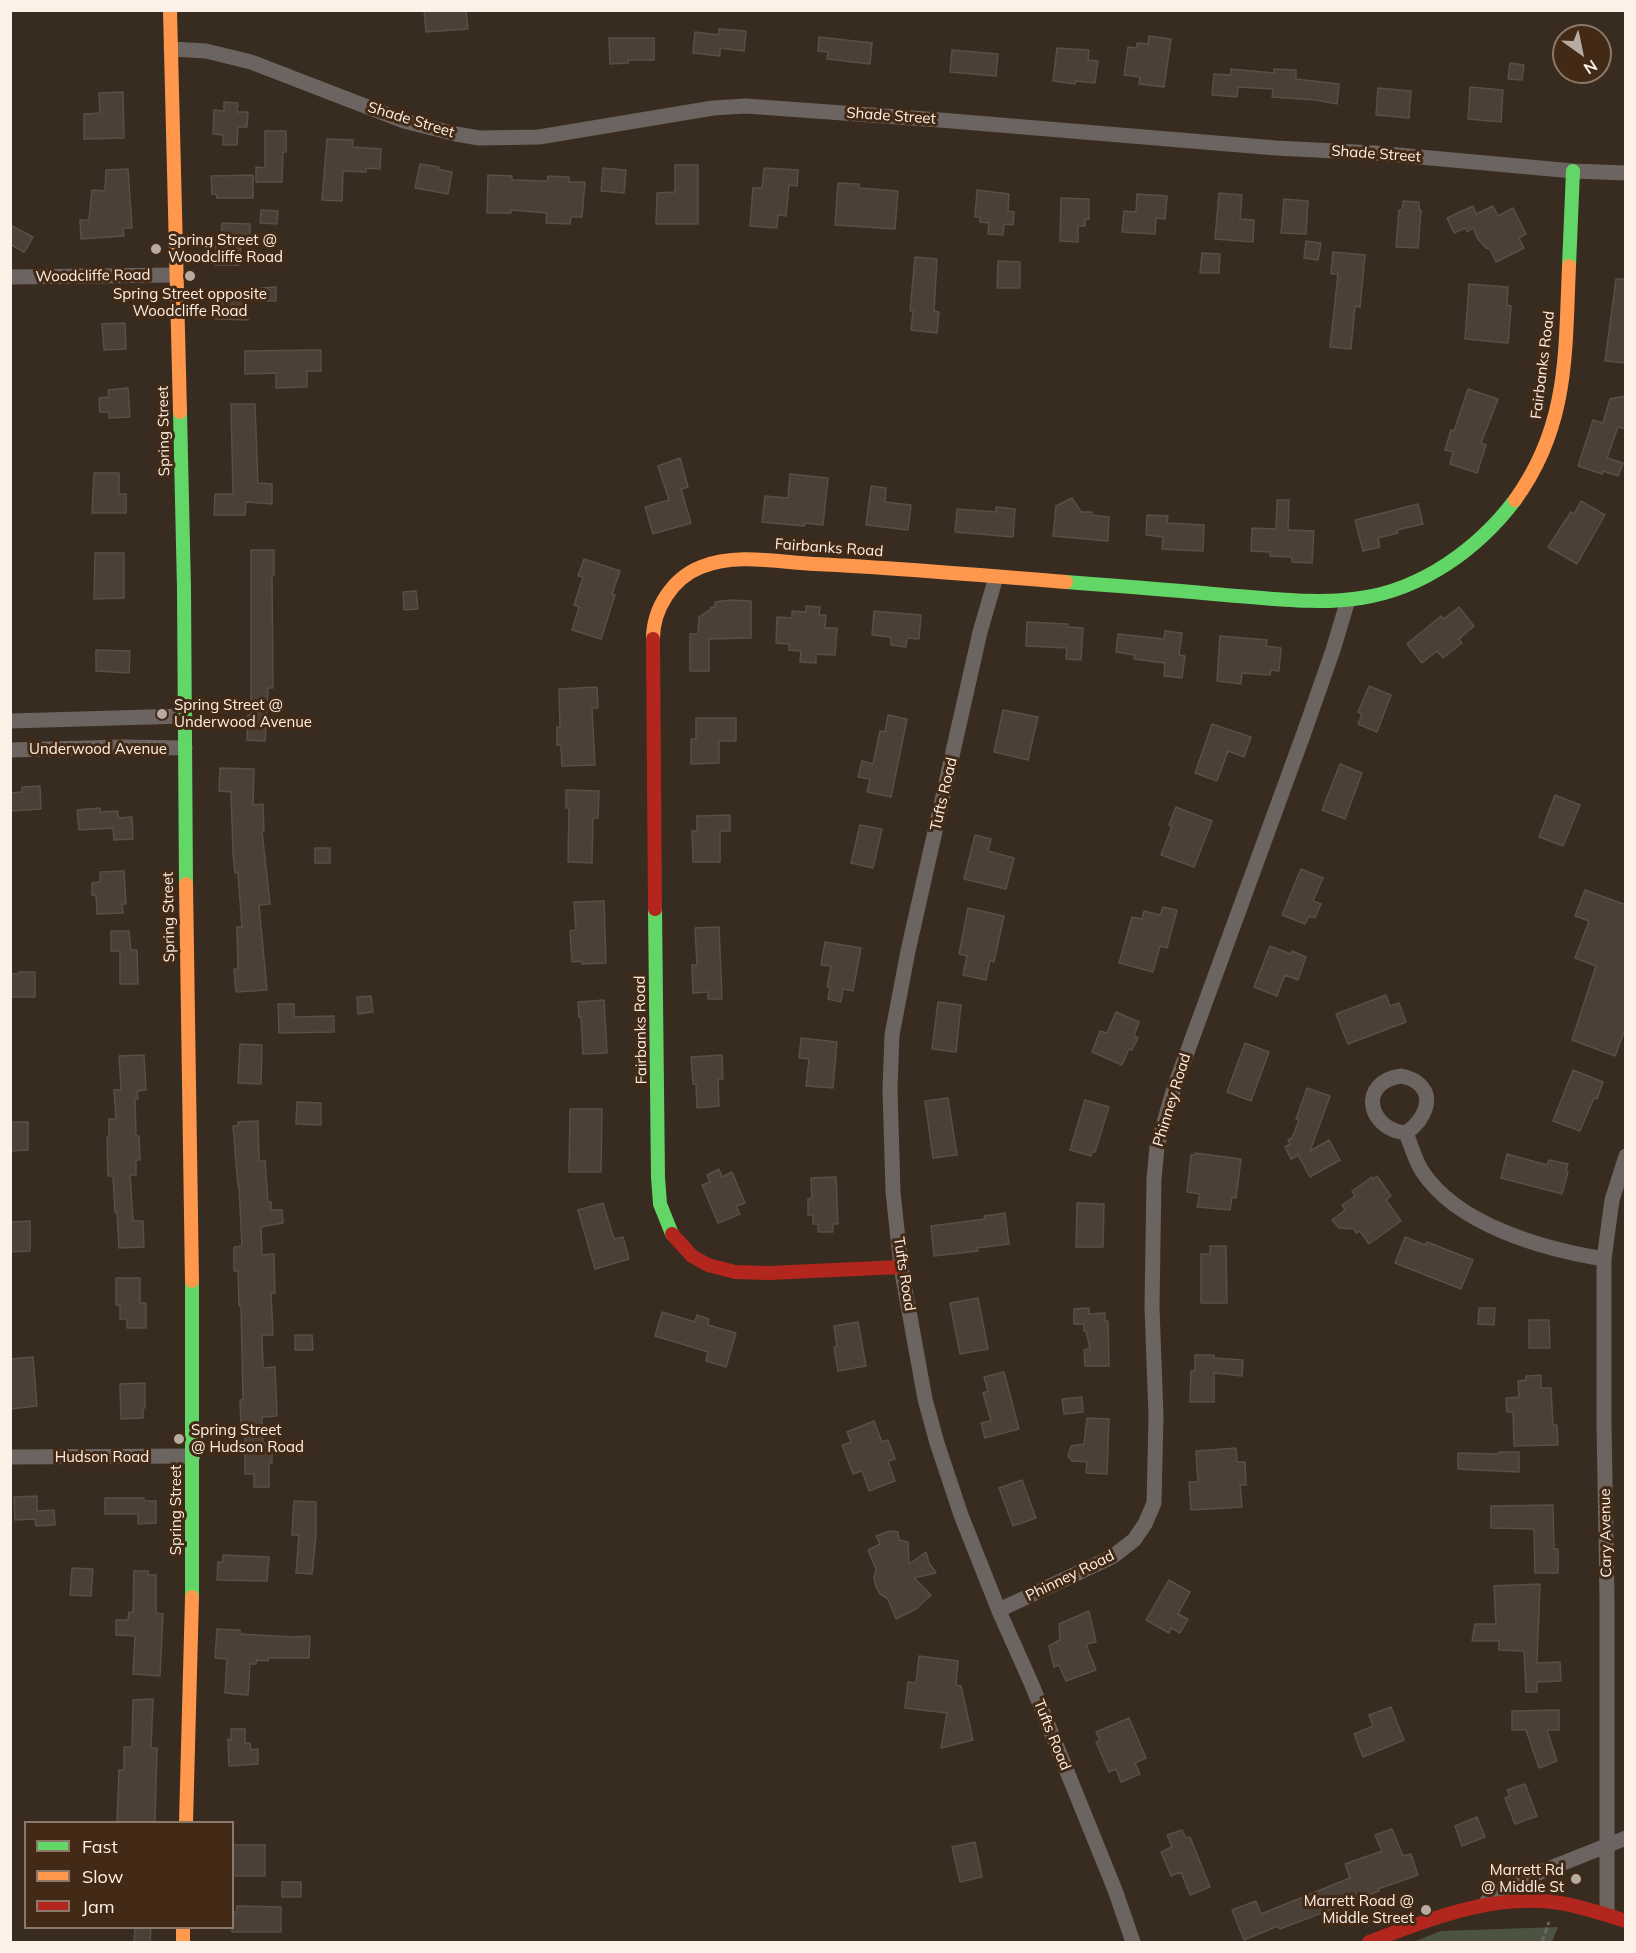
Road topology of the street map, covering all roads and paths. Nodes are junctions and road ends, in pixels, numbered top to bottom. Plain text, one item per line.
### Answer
1 (170, 10) edge
2 (171, 49) junction
3 (1572, 171) junction
4 (1626, 173) edge
5 (176, 275) junction
6 (10, 277) edge
7 (996, 577) junction
8 (1348, 600) junction
9 (185, 716) junction
10 (10, 721) edge
11 (185, 748) junction
12 (10, 750) edge
13 (1406, 1133) dead end
14 (1626, 1156) edge
15 (1604, 1259) junction
16 (901, 1267) junction
17 (193, 1456) junction
18 (10, 1457) edge
19 (999, 1610) junction
20 (186, 1821) edge
21 (1626, 1838) edge
22 (1609, 1844) junction
23 (1479, 1905) junction
24 (1607, 1913) junction
25 (1626, 1921) edge
26 (1133, 1942) edge
27 (1369, 1942) edge

1 - 2 street, Spring Street
2 - 3 street, Shade Street
2 - 5 street, Spring Street
3 - 4 street, Shade Street
3 - 8 street, Fairbanks Road
5 - 6 street, Woodcliffe Road
5 - 9 street, Spring Street
7 - 8 street, Fairbanks Road
7 - 16 street, Tufts Road
7 - 16 street, Fairbanks Road
8 - 19 street, Phinney Road
9 - 10 street, Underwood Avenue
9 - 11 street, Spring Street
11 - 12 street, Underwood Avenue
11 - 17 street, Spring Street
13 - 15 street
14 - 15 street, Cary Avenue
15 - 22 street, Cary Avenue
16 - 19 street, Tufts Road
17 - 18 street, Hudson Road
17 - 20 street, Spring Street
19 - 26 street, Tufts Road
21 - 22 street
22 - 23 street
22 - 24 street, Cary Avenue
23 - 24 street
23 - 27 street
24 - 25 street

